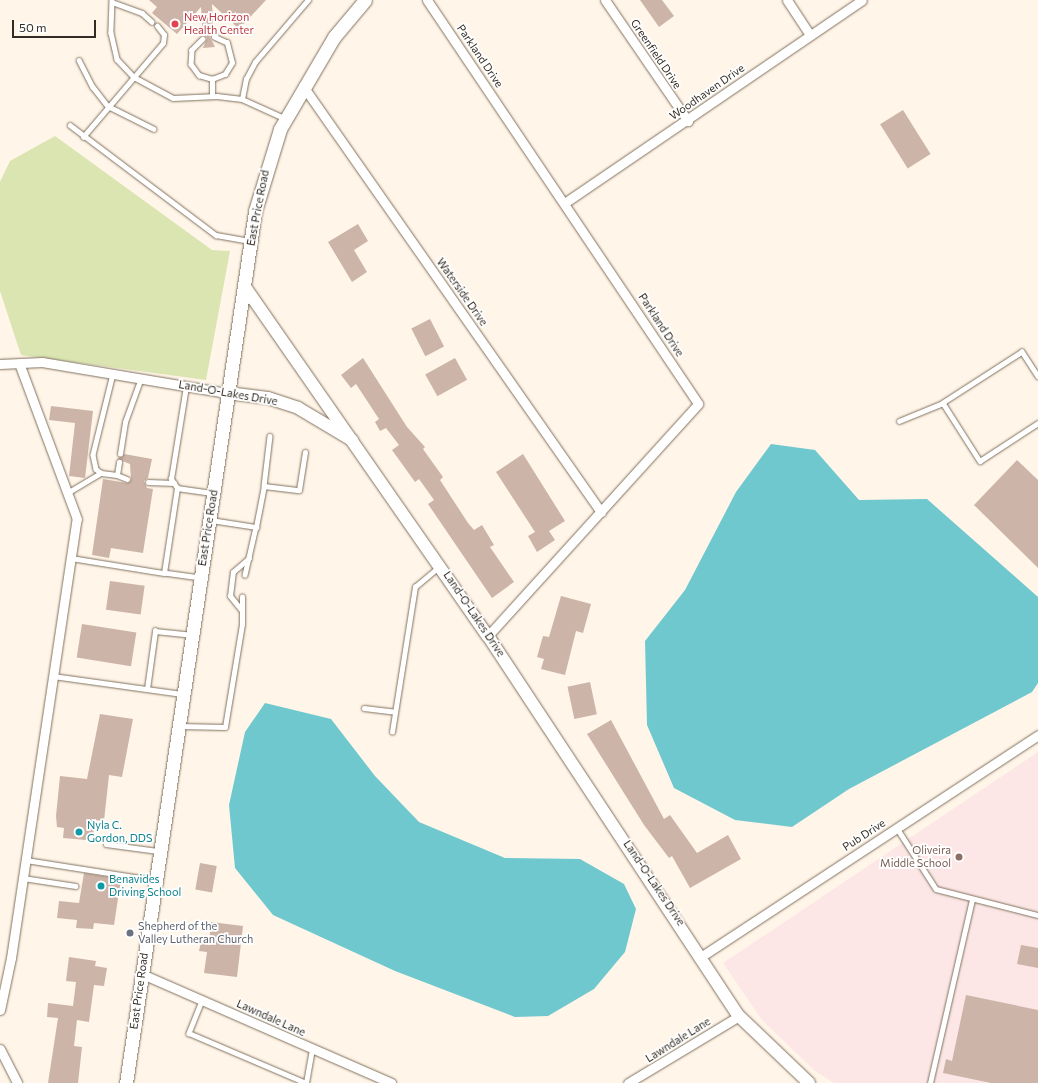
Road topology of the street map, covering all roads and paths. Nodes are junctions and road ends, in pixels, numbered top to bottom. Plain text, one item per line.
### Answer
1 (308, 0) edge
2 (365, 0) edge
3 (427, 0) edge
4 (605, 0) edge
5 (787, 0) edge
6 (862, 0) edge
7 (112, 1) edge
8 (152, 22) dead end
9 (157, 26) dead end
10 (810, 35) junction
11 (214, 37) dead end
12 (203, 39) dead end
13 (79, 60) dead end
14 (134, 77) junction
15 (212, 79) junction
16 (303, 86) junction
17 (212, 96) junction
18 (242, 99) junction
19 (108, 106) junction
20 (285, 119) junction
21 (688, 121) junction
22 (70, 125) dead end
23 (154, 128) dead end
24 (83, 137) junction
25 (566, 202) junction
26 (251, 241) junction
27 (245, 287) junction
28 (20, 363) junction
29 (0, 364) edge
30 (113, 374) junction
31 (1038, 377) edge
32 (141, 378) junction
33 (186, 386) junction
34 (228, 393) junction
35 (943, 403) junction
36 (899, 422) dead end
37 (1038, 423) edge
38 (270, 436) dead end
39 (357, 443) junction
40 (305, 452) dead end
41 (120, 454) dead end
42 (119, 462) dead end
43 (101, 473) junction
44 (117, 475) junction
45 (127, 479) dead end
46 (148, 482) dead end
47 (174, 483) junction
48 (264, 486) junction
49 (177, 488) junction
50 (69, 492) junction
51 (213, 493) junction
52 (601, 512) junction
53 (209, 520) junction
54 (256, 527) junction
55 (71, 558) junction
56 (249, 558) junction
57 (440, 565) junction
58 (164, 573) junction
59 (245, 575) dead end
60 (200, 578) junction
61 (242, 597) dead end
62 (242, 611) junction
63 (192, 635) junction
64 (488, 636) junction
65 (53, 676) junction
66 (147, 689) junction
67 (183, 694) junction
68 (364, 708) dead end
69 (395, 712) junction
70 (179, 726) junction
71 (392, 732) dead end
72 (1038, 734) edge
73 (897, 828) junction
74 (106, 844) dead end
75 (160, 852) junction
76 (26, 860) junction
77 (23, 878) junction
78 (156, 880) junction
79 (75, 886) dead end
80 (972, 900) junction
81 (1038, 915) edge
82 (702, 956) junction
83 (142, 974) junction
84 (202, 1001) junction
85 (0, 1010) edge
86 (739, 1016) junction
87 (312, 1048) junction
88 (0, 1049) edge
89 (641, 1080) edge
90 (17, 1083) edge
91 (126, 1083) edge
92 (306, 1083) edge
93 (391, 1083) edge
94 (628, 1083) edge
95 (809, 1083) edge
96 (930, 1083) edge

1 - 18 lane
2 - 16 main road, East Price Road
3 - 25 street, Parkland Drive
4 - 21 street, Greenfield Drive
5 - 10 street
6 - 10 street, Woodhaven Drive
7 - 8 lane
7 - 14 lane
9 - 14 lane
10 - 21 street, Woodhaven Drive
11 - 15 lane
12 - 15 lane
13 - 19 lane
14 - 17 lane
14 - 19 lane
15 - 17 lane
16 - 20 main road, East Price Road
16 - 52 street, Waterside Drive
17 - 18 lane
18 - 20 lane
19 - 23 lane
19 - 24 lane
20 - 26 main road, East Price Road
21 - 25 street, Woodhaven Drive
22 - 24 lane
24 - 26 lane
25 - 52 street, Parkland Drive
26 - 27 main road, East Price Road
27 - 34 main road, East Price Road
27 - 39 street
28 - 29 street, Land-O-Lakes Drive
28 - 30 street, Land-O-Lakes Drive
28 - 50 street
30 - 32 street, Land-O-Lakes Drive
30 - 43 lane
31 - 35 lane
32 - 33 street, Land-O-Lakes Drive
32 - 41 lane
33 - 34 street, Land-O-Lakes Drive
33 - 47 lane
34 - 39 street, Land-O-Lakes Drive
34 - 51 main road, East Price Road
35 - 36 lane
35 - 37 lane
38 - 48 lane
39 - 57 street, Land-O-Lakes Drive
40 - 48 lane
42 - 44 lane
43 - 44 lane
43 - 50 lane
44 - 45 lane
46 - 47 lane
47 - 49 lane
48 - 54 lane
49 - 51 lane
49 - 58 lane
50 - 55 street
51 - 53 main road, East Price Road
52 - 64 street, Parkland Drive
53 - 54 lane
53 - 60 main road, East Price Road
54 - 56 lane
55 - 58 lane
55 - 65 street
56 - 59 lane
56 - 62 lane
57 - 64 street, Land-O-Lakes Drive
57 - 69 lane
58 - 60 lane
60 - 63 main road, East Price Road
61 - 62 lane
62 - 70 lane
63 - 66 lane
63 - 67 main road, East Price Road
64 - 82 street, Land-O-Lakes Drive
65 - 66 lane
65 - 76 street
66 - 67 lane
67 - 70 main road, East Price Road
68 - 69 lane
69 - 71 lane
70 - 75 main road, East Price Road
72 - 73 street, Pub Drive
73 - 80 lane
73 - 82 street, Pub Drive
74 - 75 lane
75 - 78 main road, East Price Road
76 - 77 street
76 - 78 lane
77 - 79 lane
77 - 85 street
78 - 83 main road, East Price Road
80 - 81 lane
80 - 96 lane
82 - 86 street, Land-O-Lakes Drive
83 - 84 street, Lawndale Lane
83 - 91 main road, East Price Road
84 - 87 street, Lawndale Lane
84 - 92 lane
86 - 89 street, Lawndale Lane
86 - 95 street, Land-O-Lakes Drive
87 - 92 lane
87 - 93 street, Lawndale Lane
88 - 90 street
89 - 94 street, Lawndale Lane

